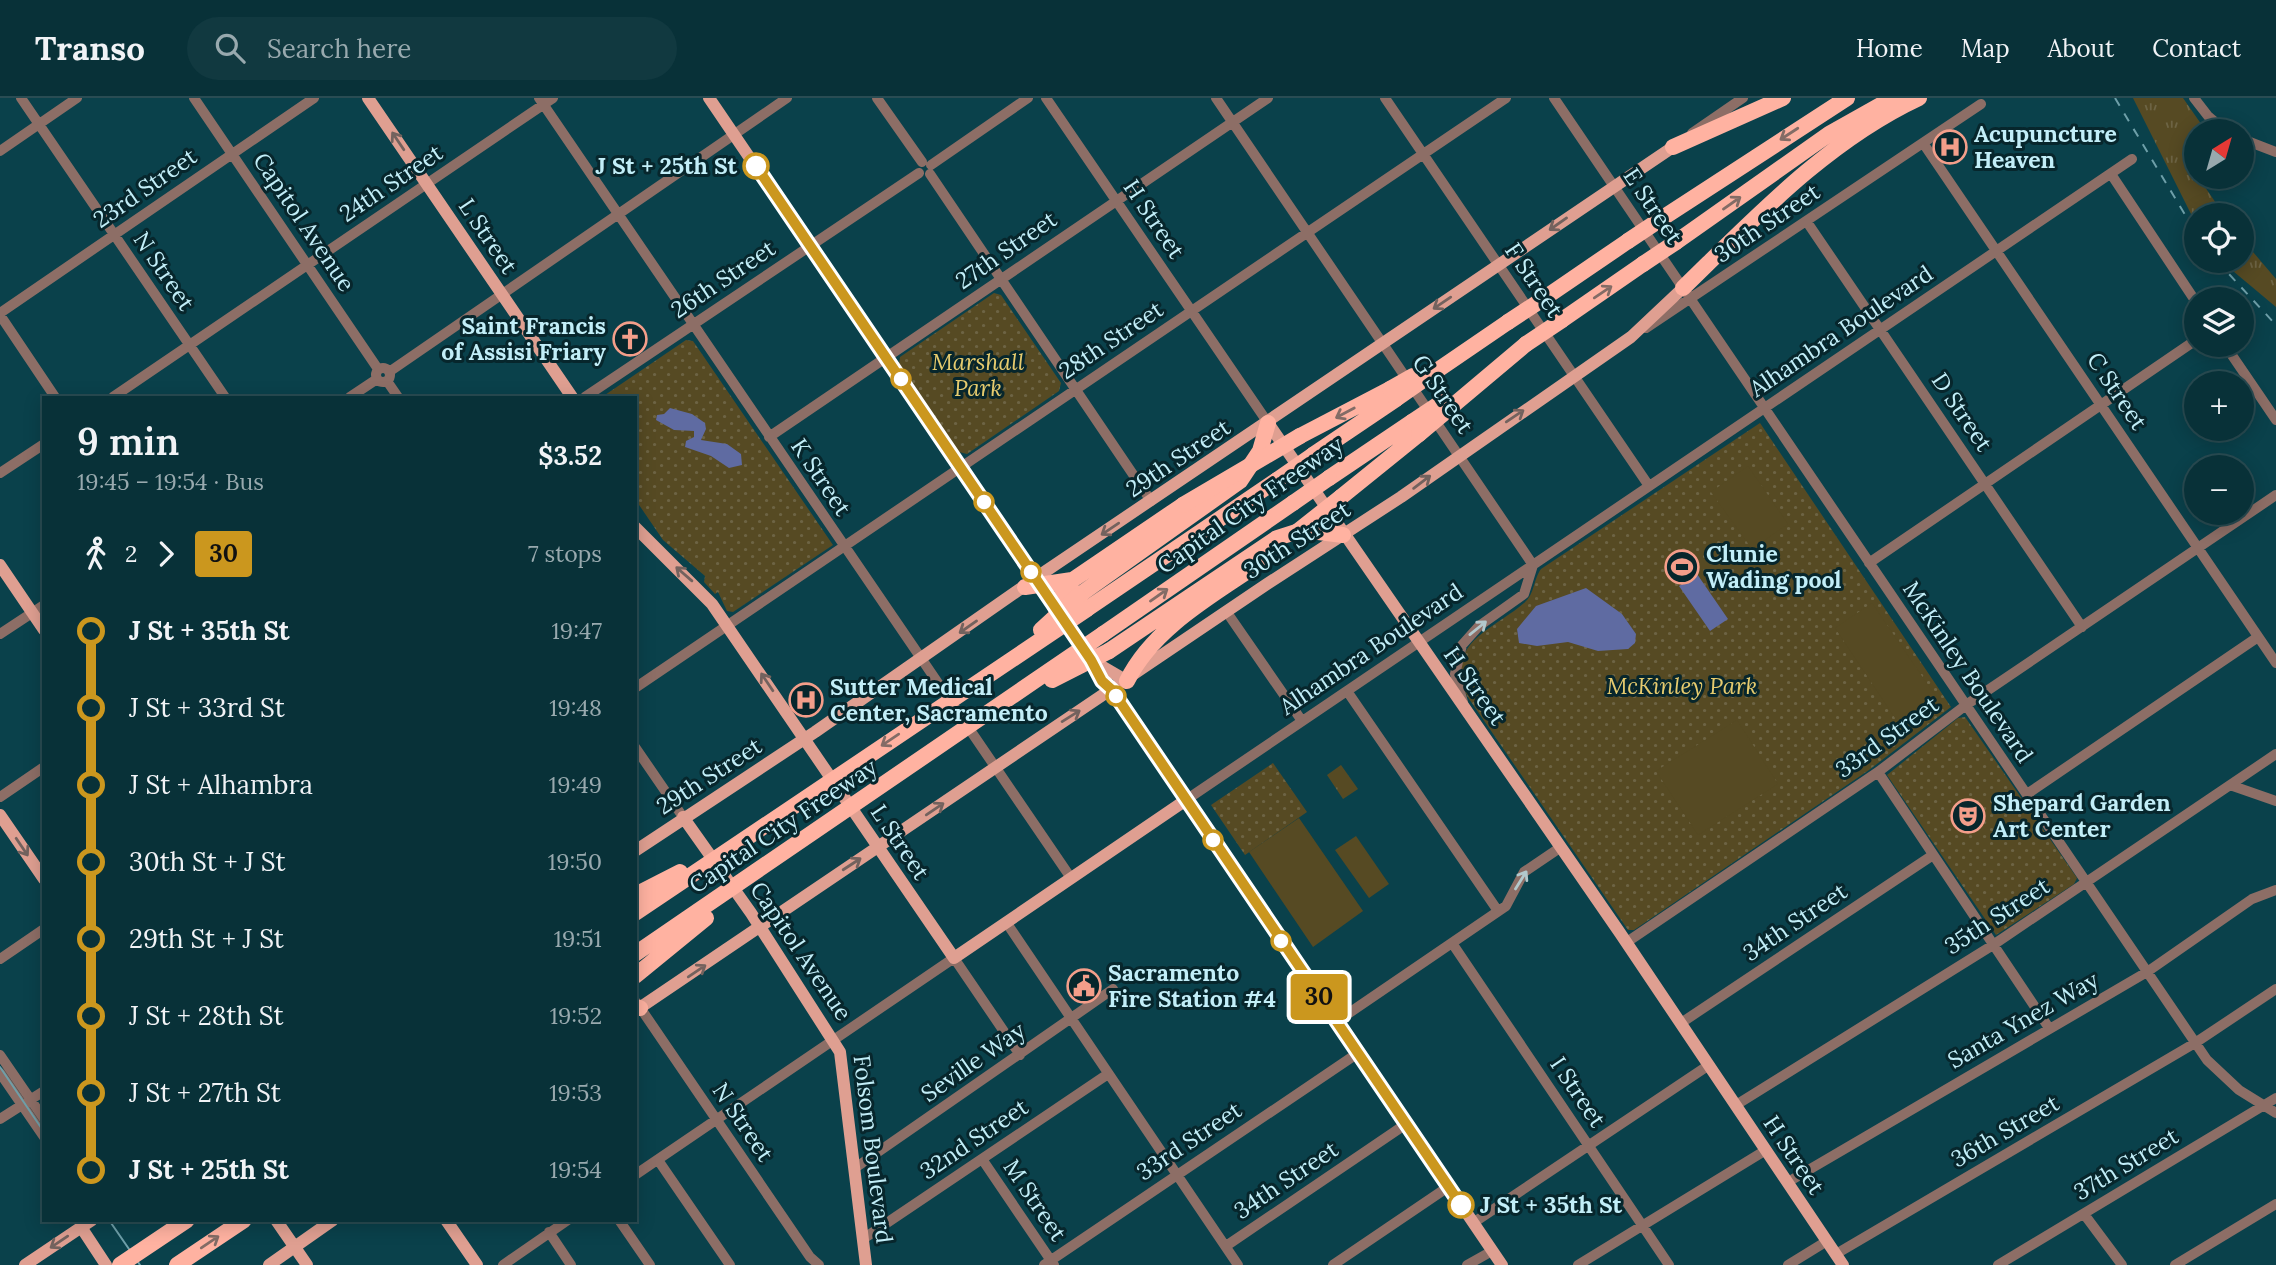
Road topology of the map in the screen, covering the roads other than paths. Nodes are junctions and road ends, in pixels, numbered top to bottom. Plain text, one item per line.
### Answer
1 (21, 98) edge
2 (77, 98) edge
3 (194, 98) edge
4 (314, 98) edge
5 (369, 98) edge
6 (709, 98) edge
7 (787, 98) edge
8 (877, 98) edge
9 (1028, 98) edge
10 (1046, 98) edge
11 (1216, 98) edge
12 (1268, 98) edge
13 (1385, 98) edge
14 (1506, 98) edge
15 (1554, 98) edge
16 (1742, 98) edge
17 (1783, 98) edge
18 (1846, 98) edge
19 (1893, 98) edge
20 (1919, 98) edge
21 (2194, 98) edge
22 (545, 100) edge
23 (1727, 102) edge
24 (1981, 104) dead end
25 (2212, 119) edge
26 (1232, 122) junction
27 (39, 124) junction
28 (734, 134) junction
29 (1923, 143) junction
30 (2254, 144) edge
31 (1673, 147) junction
32 (0, 152) edge
33 (2276, 152) edge
34 (232, 154) junction
35 (1423, 154) junction
36 (2132, 159) dead end
37 (925, 168) junction
38 (2111, 174) junction
39 (427, 184) junction
40 (1614, 186) junction
41 (1116, 200) junction
42 (617, 214) junction
43 (1807, 222) junction
44 (1307, 233) junction
45 (114, 235) junction
46 (810, 246) junction
47 (1997, 251) junction
48 (307, 264) junction
49 (1499, 265) junction
50 (1001, 279) junction
51 (2186, 287) edge
52 (502, 293) junction
53 (1687, 293) junction
54 (1191, 311) junction
55 (0, 314) edge
56 (693, 325) junction
57 (1880, 330) junction
58 (1382, 343) junction
59 (189, 345) junction
60 (2184, 348) edge
61 (2233, 357) edge
62 (887, 358) junction
63 (383, 375) junction
64 (1574, 376) junction
65 (1075, 389) junction
66 (1393, 394) junction
67 (54, 396) edge
68 (114, 396) edge
69 (224, 396) edge
70 (352, 396) edge
71 (397, 396) edge
72 (571, 396) edge
73 (587, 396) edge
74 (2101, 405) junction
75 (1764, 408) junction
76 (2276, 420) edge
77 (1268, 423) junction
78 (1416, 428) junction
79 (769, 437) junction
80 (42, 445) edge
81 (1458, 454) junction
82 (961, 467) junction
83 (0, 473) edge
84 (1985, 484) junction
85 (1649, 486) junction
86 (2276, 495) edge
87 (1151, 501) junction
88 (637, 529) edge
89 (1343, 535) junction
90 (844, 547) junction
91 (2199, 547) junction
92 (1869, 563) junction
93 (0, 565) edge
94 (1533, 565) junction
95 (1074, 579) junction
96 (1034, 584) junction
97 (1082, 603) junction
98 (42, 606) edge
99 (1055, 607) junction
100 (1226, 611) junction
101 (32, 612) junction
102 (42, 626) edge
103 (728, 626) junction
104 (2082, 627) junction
105 (0, 634) edge
106 (2258, 637) junction
107 (1419, 642) junction
108 (922, 660) junction
109 (1091, 660) junction
110 (2276, 663) edge
111 (1127, 681) junction
112 (637, 687) edge
113 (1112, 690) junction
114 (1347, 691) junction
115 (1006, 703) junction
116 (1966, 705) junction
117 (1468, 710) junction
118 (1302, 721) junction
119 (805, 739) junction
120 (637, 750) edge
121 (2276, 754) edge
122 (42, 768) edge
123 (994, 768) junction
124 (1878, 772) junction
125 (2230, 785) junction
126 (2027, 794) junction
127 (0, 797) edge
128 (1186, 800) junction
129 (2276, 801) edge
130 (0, 815) edge
131 (683, 817) junction
132 (750, 834) junction
133 (878, 847) junction
134 (1561, 847) junction
135 (637, 850) edge
136 (1933, 855) junction
137 (774, 860) junction
138 (42, 876) edge
139 (1071, 878) junction
140 (2087, 882) junction
141 (2276, 890) edge
142 (637, 894) edge
143 (1498, 911) junction
144 (637, 912) edge
145 (1006, 922) junction
146 (760, 927) junction
147 (42, 930) edge
148 (1627, 942) junction
149 (1452, 943) junction
150 (1993, 945) junction
151 (637, 953) edge
152 (954, 958) junction
153 (0, 959) edge
154 (2147, 972) junction
155 (637, 974) edge
156 (1113, 989) dead end
157 (2276, 989) edge
158 (637, 1007) edge
159 (1071, 1020) junction
160 (1336, 1022) junction
161 (1681, 1023) junction
162 (2049, 1028) junction
163 (835, 1040) junction
164 (2195, 1043) junction
165 (1357, 1053) junction
166 (0, 1055) edge
167 (1020, 1055) junction
168 (1709, 1065) junction
169 (0, 1073) edge
170 (1108, 1074) junction
171 (42, 1092) edge
172 (2276, 1098) edge
173 (26, 1102) junction
174 (1736, 1105) junction
175 (2264, 1106) junction
176 (2276, 1113) edge
177 (42, 1117) edge
178 (0, 1119) edge
179 (716, 1120) junction
180 (1406, 1124) junction
181 (42, 1134) edge
182 (1588, 1145) junction
183 (1766, 1150) junction
184 (982, 1159) junction
185 (658, 1160) junction
186 (855, 1168) junction
187 (637, 1174) edge
188 (1177, 1175) junction
189 (1788, 1182) junction
190 (1448, 1187) junction
191 (2276, 1204) edge
192 (2084, 1214) junction
193 (89, 1222) edge
194 (184, 1222) edge
195 (241, 1222) edge
196 (277, 1222) edge
197 (330, 1222) edge
198 (447, 1222) edge
199 (565, 1222) edge
200 (620, 1222) edge
201 (1473, 1223) junction
202 (80, 1227) junction
203 (1643, 1227) junction
204 (549, 1232) junction
205 (863, 1239) junction
206 (1827, 1241) junction
207 (1226, 1246) junction
208 (295, 1248) junction
209 (1492, 1251) junction
210 (1839, 1260) edge
211 (1050, 1264) edge
212 (25, 1265) edge
213 (106, 1265) edge
214 (121, 1265) edge
215 (177, 1265) edge
216 (269, 1265) edge
217 (307, 1265) edge
218 (477, 1265) edge
219 (503, 1265) edge
220 (571, 1265) edge
221 (650, 1265) edge
222 (730, 1265) edge
223 (819, 1265) edge
224 (866, 1265) edge
225 (1238, 1265) edge
226 (1333, 1265) edge
227 (1467, 1265) edge
228 (1502, 1265) edge
229 (1578, 1265) edge
230 (1669, 1265) edge
231 (1788, 1265) edge
232 (1998, 1265) edge
233 (2122, 1265) edge
234 (2175, 1265) edge

1 - 27 street, N Street
2 - 27 street
3 - 34 street, Capitol Avenue
4 - 34 street, 23rd Street
39 -> 5 main road, L Street
6 - 28 main road
7 - 28 street
8 - 37 street
9 - 37 street, 26th Street
10 - 41 street, H Street
11 - 26 street, G Street
12 - 26 street, 27th Street
13 - 35 street, F Street
14 - 35 street, 28th Street
15 - 40 street, E Street
16 - 23 street, 29th Street
17 - 31 highway
18 -> 66 highway, Capital City Freeway, bridge
78 -> 19 highway, Capital City Freeway, bridge
20 - 53 highway
21 - 25 street
22 - 39 street, 24th Street
22 - 42 street, K Street
23 - 31 street, 29th Street
24 - 29 street, 30th Street
26 - 41 street, 27th Street
26 - 44 street, G Street
27 - 32 street
27 - 45 street, N Street
28 - 42 street
28 - 46 main road
29 - 43 street, 30th Street
29 - 47 street, C Street
30 - 33 street
31 - 40 main road, 29th Street
34 - 45 street, 23rd Street
34 - 48 street, Capitol Avenue
35 - 44 street, 28th Street
35 - 49 street, F Street
36 - 38 street, Alhambra Boulevard
37 - 46 street, 26th Street
37 - 50 street
38 - 47 street, Alhambra Boulevard
38 - 51 street
39 - 48 street, 24th Street
39 - 52 main road, L Street
40 -> 49 main road, 29th Street
40 - 53 street, E Street
41 - 50 street, 27th Street
41 - 54 street, H Street
42 - 52 street
42 - 56 street, K Street
43 - 53 street, 30th Street
43 - 57 street, D Street
44 - 54 street, 28th Street
44 - 58 street, G Street
45 - 55 street, 23rd Street
45 - 59 street, N Street
46 - 56 street, 26th Street
46 - 62 main road
47 - 57 street, Alhambra Boulevard
47 - 74 street, C Street
48 - 59 street, 24th Street
48 - 63 street, Capitol Avenue
49 -> 58 main road, 29th Street
49 - 64 street, F Street
50 - 62 street, 27th Street
50 - 65 street
52 - 63 street
52 - 72 main road, L Street
53 - 64 main road, 30th Street
53 - 75 street, E Street
54 - 65 street, 28th Street
54 - 77 street, H Street
55 - 67 street
56 - 73 street, 26th Street
56 - 79 street, K Street
57 - 75 street, Alhambra Boulevard
57 - 84 street, D Street
58 - 77 main road, 29th Street
58 - 81 street, G Street
59 - 68 street, 24th Street
59 - 69 street, N Street
60 - 74 street
61 - 76 street
62 - 79 street, 27th Street
62 - 82 main road
63 - 70 street
63 - 71 street, Capitol Avenue
81 -> 64 main road, 30th Street
64 - 85 street, F Street
65 - 82 street, 28th Street
65 - 87 street
66 -> 95 highway, bridge
66 - 97 highway, Capital City Freeway, bridge
74 - 84 street
74 - 91 street, C Street
75 - 85 street, Alhambra Boulevard
75 - 92 street, McKinley Boulevard
77 - 87 main road, 29th Street
77 - 89 main road, H Street
77 - 97 highway
78 - 111 highway, bridge
115 -> 78 highway, Capital City Freeway, bridge
79 - 90 street, K Street
80 - 83 street
89 -> 81 main road, 30th Street
81 - 94 street, G Street
82 - 90 street, 28th Street
82 - 96 main road
84 - 92 street
84 - 104 street, D Street
85 - 94 street, Alhambra Boulevard
86 - 91 street, 33rd Street
87 -> 96 main road, 29th Street
103 -> 88 main road, L Street
89 - 100 main road, 30th Street
89 - 107 main road, H Street
89 - 115 highway, bridge
90 - 103 street, 28th Street
90 - 108 street, K Street
91 - 104 street, 33rd Street
91 - 106 street, C Street
92 - 116 street, McKinley Boulevard
93 - 101 main road
94 - 107 street, Alhambra Boulevard
117 -> 94 street
95 - 96 highway
95 - 99 highway
96 - 99 main road
96 -> 108 main road, 29th Street
97 -> 132 highway, Capital City Freeway, bridge
98 - 101 street
99 - 109 main road
100 - 111 main road, 30th Street
100 - 118 street
101 - 102 main road
101 - 105 street
103 - 112 street, 28th Street
119 -> 103 main road, L Street
104 - 116 street, 33rd Street
106 - 110 street, C Street
106 - 126 street
107 - 114 street, Alhambra Boulevard
107 - 117 main road, H Street
108 - 119 main road, 29th Street
108 - 123 street, K Street
109 - 111 main road
109 - 113 main road
111 - 113 main road, 30th Street
123 -> 113 main road, 30th Street
113 - 128 main road
114 - 118 street, Alhambra Boulevard
114 - 143 street
115 - 137 highway, Capital City Freeway, bridge
116 - 124 street, 33rd Street
116 - 126 street, McKinley Boulevard
117 - 134 main road, H Street
118 - 128 street, Alhambra Boulevard
119 - 131 main road, 29th Street
119 - 133 main road, L Street
120 - 131 street, Capitol Avenue
121 - 125 street, 35th Street
122 - 127 street
133 -> 123 main road, 30th Street
123 - 139 street, K Street
124 - 136 street
124 - 148 street, 33rd Street
125 - 129 street
125 - 140 street, 35th Street
126 - 140 street, McKinley Boulevard
128 - 139 main road, Alhambra Boulevard
128 - 160 main road
130 -> 138 main road
131 - 135 main road, 29th Street
131 - 146 main road, Capitol Avenue
132 - 142 highway, bridge
132 - 144 highway, Capital City Freeway, bridge
146 -> 133 main road, 30th Street
133 - 152 main road, L Street
143 -> 134 street
134 - 148 main road, H Street
136 - 150 street
136 - 161 street, 34th Street
137 - 151 highway, Capital City Freeway, bridge
137 - 155 highway, bridge
139 - 145 main road, Alhambra Boulevard
140 - 150 street, 35th Street
140 - 154 street, McKinley Boulevard
141 - 154 street, Santa Ynez Way
143 - 149 street
145 - 152 main road, Alhambra Boulevard
145 - 159 street
158 -> 146 main road, 30th Street
146 - 163 main road, Capitol Avenue
147 - 153 street
148 - 161 main road, H Street
149 - 160 street
149 - 182 street, I Street
150 - 162 street
150 - 174 street, 35th Street
152 - 163 street, Alhambra Boulevard
152 - 167 street, L Street
154 - 162 street, Santa Ynez Way
154 - 164 street, McKinley Boulevard
156 - 159 street, Seville Way
157 - 164 street, 36th Street
158 - 179 street, N Street
159 - 167 street, Seville Way
159 - 170 street
160 - 165 main road
161 - 168 main road, H Street
162 - 189 street, Santa Ynez Way
163 - 179 street, Alhambra Boulevard
163 - 186 main road, Folsom Boulevard
164 - 175 street, McKinley Boulevard
164 - 210 street, 36th Street
165 - 180 main road
165 - 188 street, 33rd Street
166 - 173 street
167 - 186 street, Seville Way
168 - 174 main road, H Street
168 - 182 street
169 - 173 street
170 - 184 street, 32nd Street
170 - 188 street
171 - 173 street
172 - 175 street, 37th Street
173 - 177 street
173 - 178 street
173 - 181 street
174 - 183 main road, H Street
175 - 176 street, McKinley Boulevard
175 - 192 street, 37th Street
179 - 185 street, Alhambra Boulevard
179 - 223 street, N Street
180 - 190 main road
180 - 207 street, 34th Street
182 - 201 street
182 - 203 street, I Street
183 - 189 main road, H Street
183 - 203 street
184 - 205 street, 32nd Street
184 - 211 street, M Street
185 - 187 street, Alhambra Boulevard
185 - 222 street
186 - 205 main road, Folsom Boulevard
188 - 207 street
188 - 211 street, 33rd Street
189 - 206 main road, H Street
190 - 201 main road
190 - 226 street
191 - 234 street
192 - 232 street, 37th Street
192 - 233 street
193 - 202 main road
194 - 214 highway, bridge
215 -> 195 highway
196 - 208 main road
197 - 208 main road
198 - 218 main road
199 - 204 street
200 - 221 street
201 - 209 main road
202 -> 212 main road
202 - 213 main road
203 - 229 street
203 - 230 street, I Street
204 - 219 street
204 - 220 street
205 - 224 main road, Folsom Boulevard
206 - 210 main road, H Street
206 - 231 street
207 - 225 street
208 - 216 main road
208 - 217 main road
209 - 227 street
209 - 228 main road

